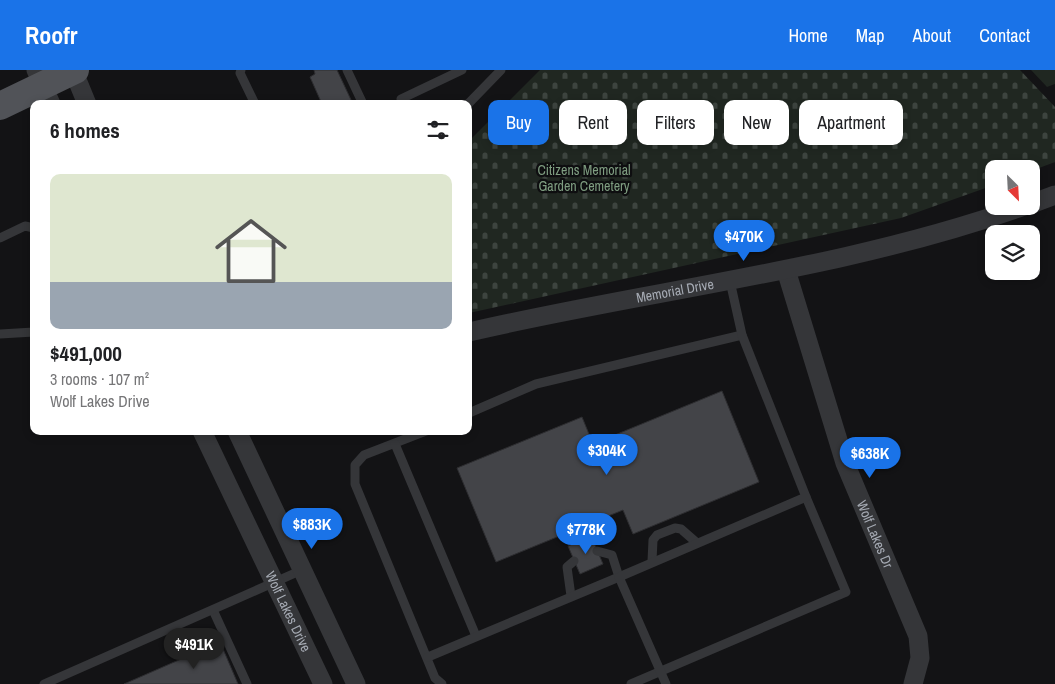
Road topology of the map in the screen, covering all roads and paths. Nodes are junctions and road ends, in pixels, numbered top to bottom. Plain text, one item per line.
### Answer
1 (74, 70) edge
2 (347, 70) edge
3 (462, 70) edge
4 (501, 70) edge
5 (241, 72) edge
6 (43, 86) edge
7 (401, 99) dead end
8 (85, 100) edge
9 (253, 100) edge
10 (361, 100) edge
11 (472, 100) edge
12 (0, 106) edge
13 (1055, 195) edge
14 (1040, 201) edge
15 (996, 215) edge
16 (30, 227) edge
17 (0, 238) edge
18 (786, 270) junction
19 (730, 281) junction
20 (472, 331) edge
21 (30, 332) edge
22 (0, 334) edge
23 (742, 335) junction
24 (472, 412) edge
25 (210, 435) edge
26 (239, 435) edge
27 (416, 435) edge
28 (395, 444) junction
29 (806, 497) junction
30 (697, 544) junction
31 (597, 551) dead end
32 (574, 561) dead end
33 (652, 561) junction
34 (302, 570) junction
35 (620, 577) junction
36 (274, 582) junction
37 (571, 596) junction
38 (213, 610) junction
39 (476, 636) junction
40 (428, 657) junction
41 (660, 672) junction
42 (44, 684) edge
43 (247, 684) edge
44 (323, 684) edge
45 (356, 684) edge
46 (442, 684) edge
47 (631, 684) edge
48 (666, 684) edge
49 (913, 684) edge

1 - 6 main road
1 - 8 street
2 - 10 lane
3 - 7 lane
4 - 11 lane
5 - 9 lane
6 - 12 main road
13 - 14 street
15 - 18 street, Memorial Drive
16 - 17 lane
18 - 19 street, Memorial Drive
18 - 49 street, Wolf Lakes Dr
19 - 20 street, Memorial Drive
19 - 23 lane
21 - 22 lane
23 - 24 lane
23 - 29 lane
25 - 36 street, Wolf Lakes Drive
26 - 34 street
27 - 28 lane
28 - 39 lane
28 - 40 lane
29 - 30 lane
29 - 41 lane
30 - 33 lane
30 - 33 lane
31 - 35 lane
32 - 37 lane
33 - 35 lane
34 - 36 lane
34 - 45 street
35 - 37 lane
35 - 41 lane
36 - 38 lane
36 - 44 street, Wolf Lakes Drive
37 - 39 lane
38 - 42 lane
38 - 43 lane
39 - 40 lane
40 - 46 lane
41 - 47 lane
41 - 48 lane

